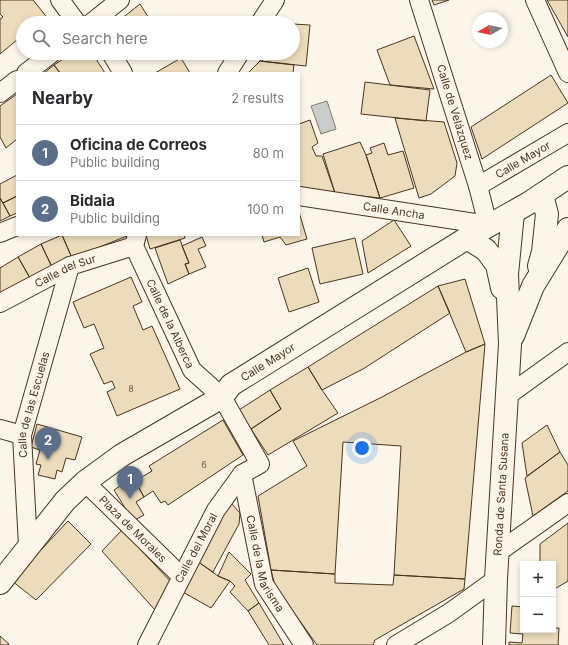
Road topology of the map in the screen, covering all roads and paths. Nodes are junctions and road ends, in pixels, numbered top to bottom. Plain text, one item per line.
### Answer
1 (60, 0) edge
2 (120, 0) edge
3 (275, 0) edge
4 (419, 0) edge
5 (535, 0) edge
6 (80, 16) edge
7 (98, 16) edge
8 (265, 16) edge
9 (43, 60) edge
10 (115, 60) edge
11 (235, 60) edge
12 (27, 72) edge
13 (122, 72) edge
14 (228, 72) edge
15 (568, 73) edge
16 (16, 81) edge
17 (0, 93) edge
18 (568, 133) edge
19 (568, 177) edge
20 (478, 186) junction
21 (542, 195) junction
22 (300, 196) edge
23 (513, 213) junction
24 (488, 225) junction
25 (16, 226) edge
26 (568, 229) edge
27 (0, 233) edge
28 (466, 238) junction
29 (136, 241) edge
30 (70, 266) junction
31 (532, 286) junction
32 (0, 303) edge
33 (508, 311) junction
34 (510, 344) junction
35 (568, 352) edge
36 (507, 396) junction
37 (222, 397) junction
38 (0, 429) edge
39 (22, 435) junction
40 (260, 464) joint
41 (242, 474) junction
42 (85, 482) junction
43 (568, 503) edge
44 (28, 546) junction
45 (497, 553) junction
46 (4, 571) edge
47 (181, 576) junction
48 (496, 579) junction
49 (147, 645) edge
50 (304, 645) edge
51 (396, 645) edge
52 (494, 645) edge

1 - 6 street
2 - 7 street
3 - 8 street
4 - 20 street, Calle de Velázquez
5 - 15 street
9 - 12 street
10 - 13 street
11 - 14 street
16 - 17 street
18 - 20 street, Calle Mayor
19 - 21 street, Calle Mayor
20 - 24 street, Calle de Velázquez
21 - 23 street, Calle Mayor
21 - 31 street, Ronda de Santa Susana
22 - 24 street, Calle Ancha
23 - 24 street, Calle Mayor
23 - 33 street, Ronda de Santa Susana
24 - 28 street, Calle Mayor
25 - 27 street
26 - 31 street, Ronda de Santa Susana
28 - 33 street, Ronda de Santa Susana
28 - 37 street, Calle Mayor
29 - 30 street, Calle del Sur
29 - 37 street, Calle de la Alberca
30 - 32 street, Calle del Sur
30 - 39 street, Calle de las Escuelas
31 - 34 street, Ronda de Santa Susana
33 - 34 street, Ronda de Santa Susana
34 - 36 street, Ronda de Santa Susana
35 - 36 street
36 - 45 street, Ronda de Santa Susana
37 - 40 street, Calle de la Alberca
37 - 42 street, Calle Mayor
38 - 39 street
39 - 44 street, Calle de las Escuelas
40 - 41 street, Calle del Moral
41 - 47 street, Calle del Moral
41 - 50 street, Calle de la Marisma
42 - 44 street, Calle Mayor
42 - 47 street, Plaza de Morales
43 - 45 street
44 - 46 street, Calle Mayor
45 - 48 street, Ronda de Santa Susana
47 - 49 street, Calle del Moral
48 - 51 street
48 - 52 street, Ronda de Santa Susana

